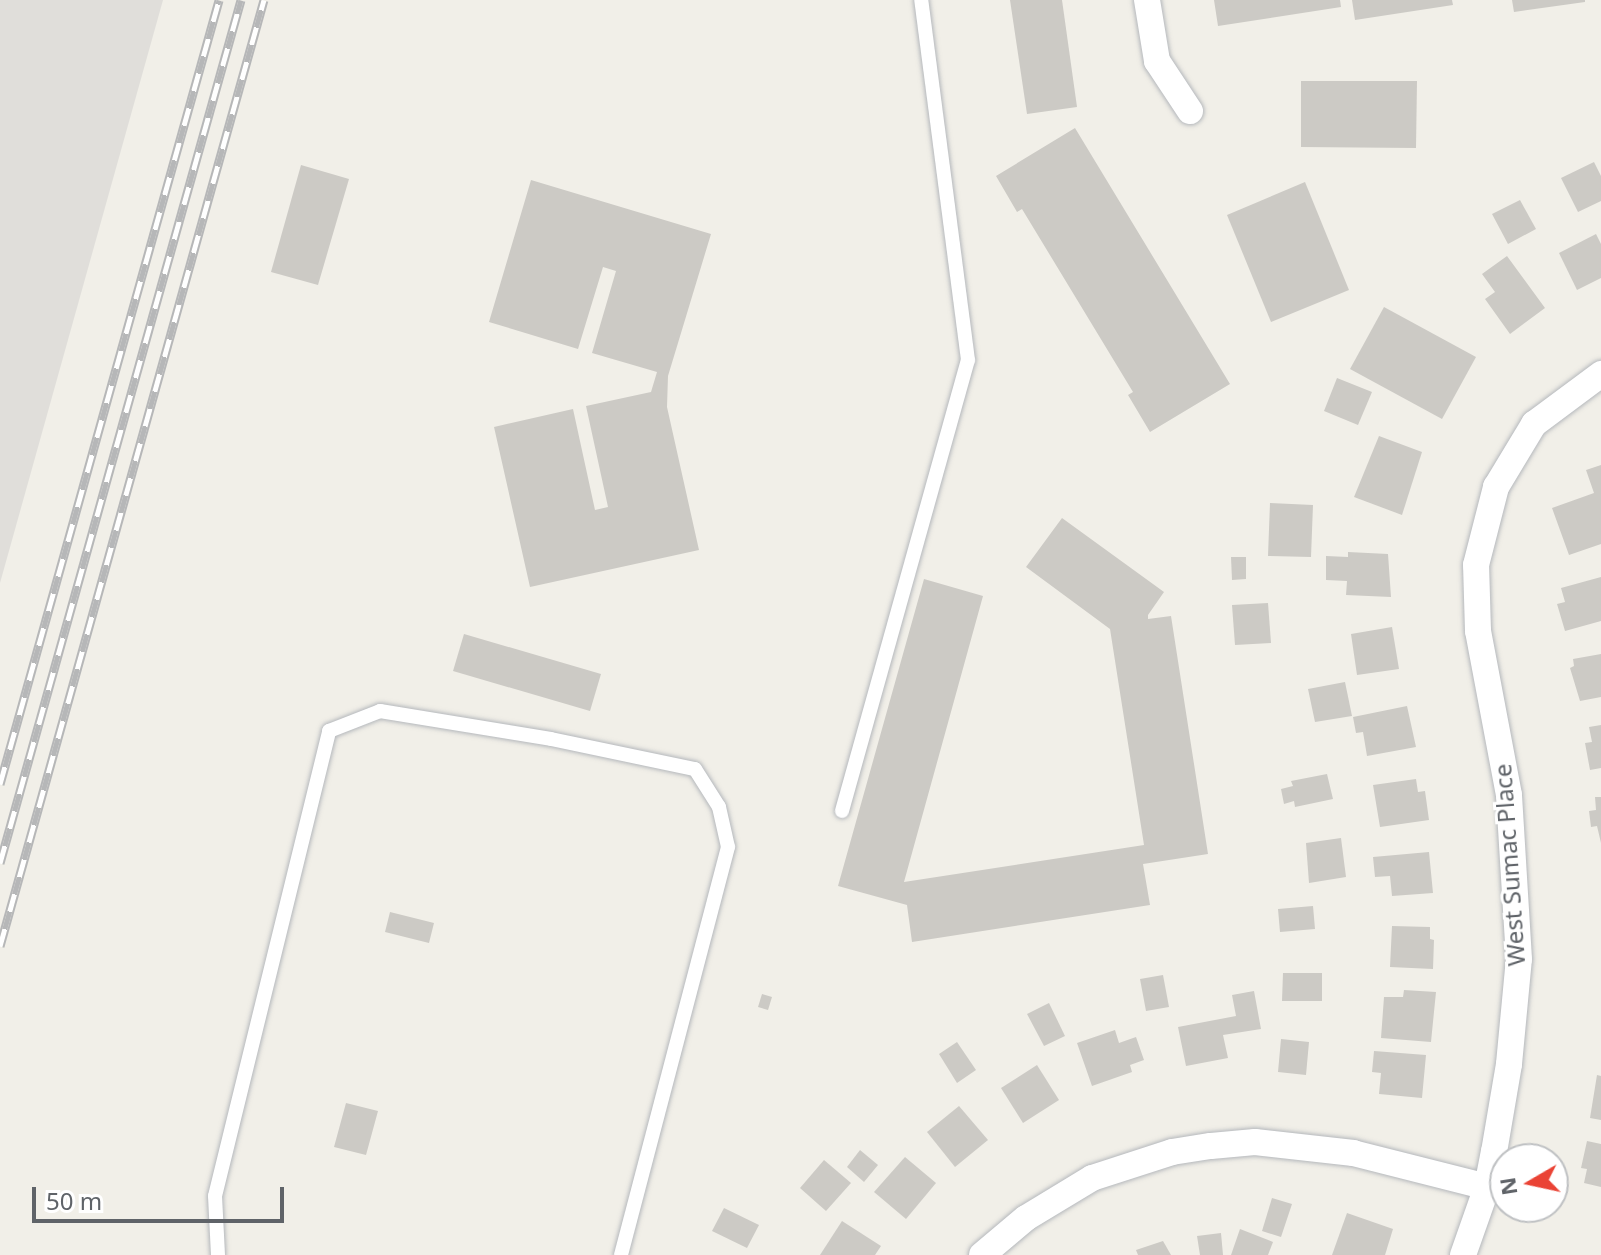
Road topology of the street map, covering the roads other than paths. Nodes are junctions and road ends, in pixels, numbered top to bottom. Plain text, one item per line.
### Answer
1 (921, 0) edge
2 (1147, 0) edge
3 (1190, 111) dead end
4 (1601, 374) edge
5 (842, 811) dead end
6 (1487, 1187) junction
7 (218, 1255) edge
8 (621, 1255) edge
9 (982, 1255) edge
10 (1463, 1255) edge

1 - 5 lane
2 - 3 street
4 - 6 street, West Sumac Place
6 - 9 street
6 - 10 street, West Sumac Place
7 - 8 lane

